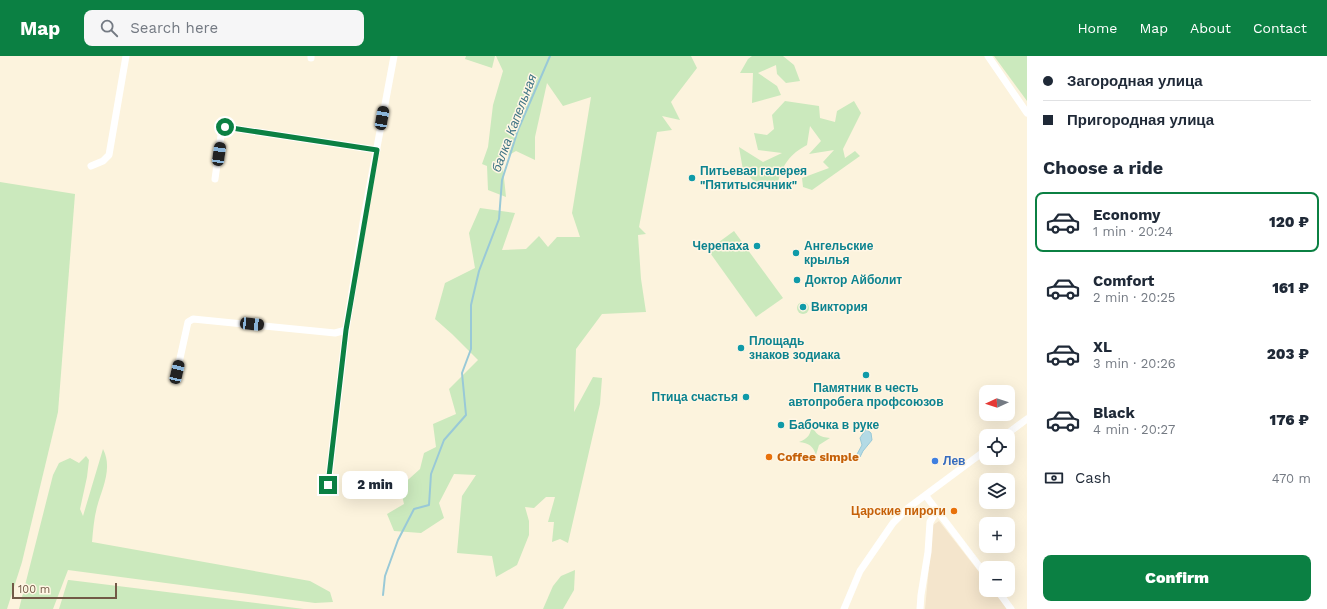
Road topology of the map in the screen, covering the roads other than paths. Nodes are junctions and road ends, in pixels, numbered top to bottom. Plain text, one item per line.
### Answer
1 (126, 56) edge
2 (394, 56) edge
3 (988, 56) edge
4 (1027, 114) edge
5 (377, 150) junction
6 (91, 166) dead end
7 (215, 179) dead end
8 (346, 330) junction
9 (177, 372) dead end
10 (1027, 419) edge
11 (1013, 429) edge
12 (979, 455) edge
13 (328, 485) dead end
14 (926, 496) junction
15 (937, 511) junction
16 (979, 566) edge
17 (1002, 597) edge
18 (844, 609) edge
19 (920, 609) edge
20 (1011, 609) edge

1 - 6 street
2 - 5 street
3 - 4 street
5 - 7 street
5 - 8 street
8 - 9 street
8 - 13 street
10 - 11 street
12 - 14 street
14 - 15 street
14 - 18 street
15 - 16 street
15 - 19 street
17 - 20 street

